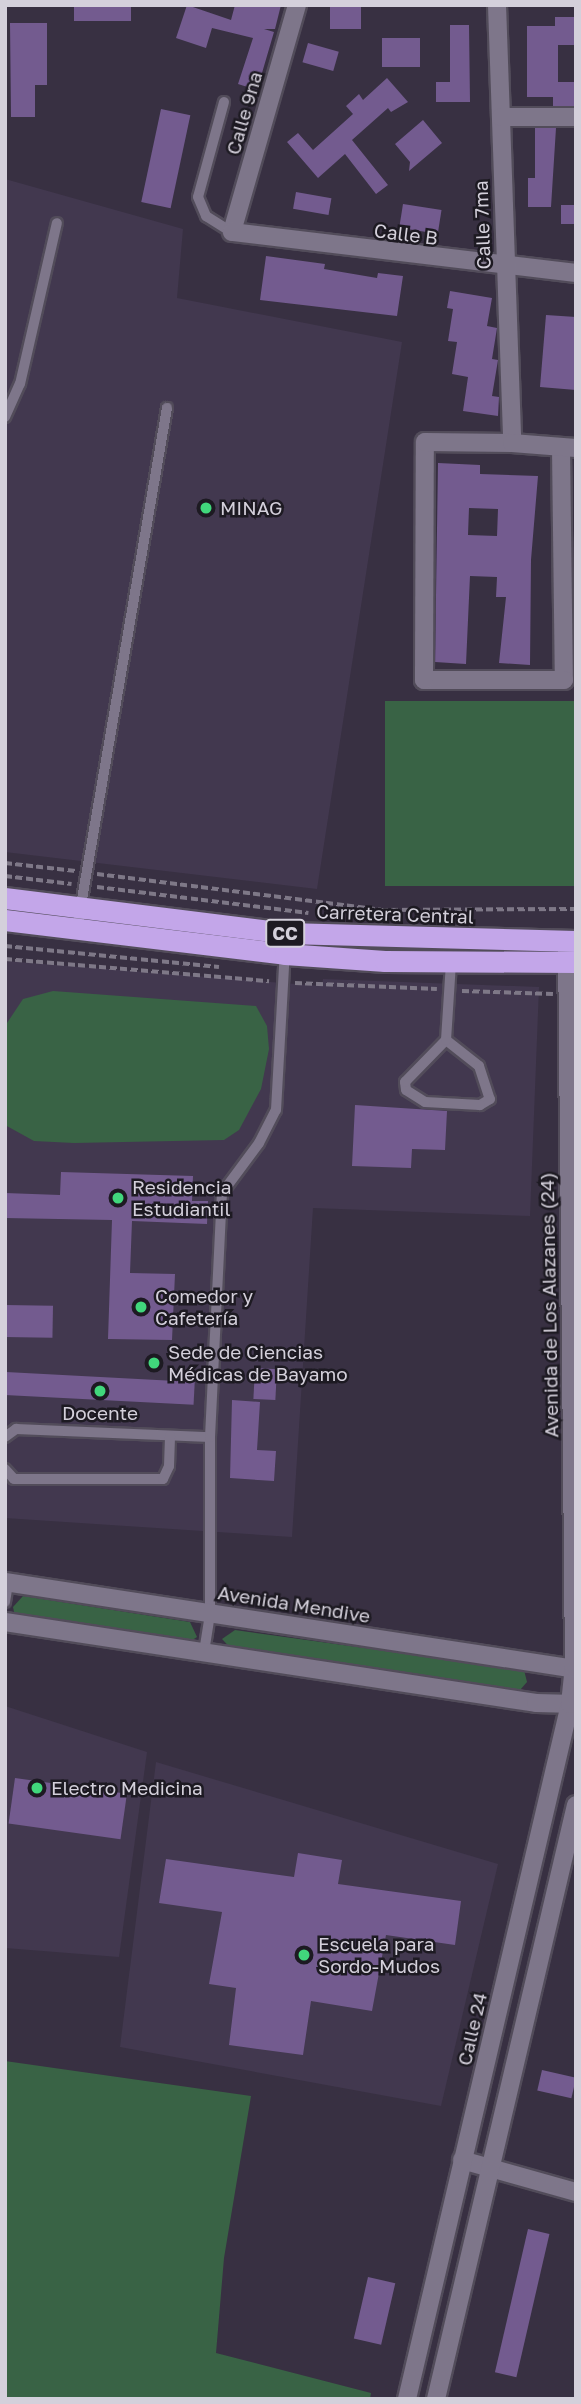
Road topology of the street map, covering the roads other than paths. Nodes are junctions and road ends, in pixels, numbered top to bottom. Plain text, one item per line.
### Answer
1 (296, 5) edge
2 (496, 5) edge
3 (224, 102) dead end
4 (500, 117) junction
5 (576, 117) edge
6 (57, 223) dead end
7 (232, 232) junction
8 (504, 267) junction
9 (576, 273) edge
10 (167, 408) dead end
11 (5, 417) edge
12 (512, 443) junction
13 (568, 448) edge
14 (570, 627) edge
15 (570, 680) edge
16 (5, 898) edge
17 (78, 906) junction
18 (5, 920) edge
19 (77, 928) junction
20 (286, 943) junction
21 (571, 951) edge
22 (451, 961) junction
23 (446, 1040) junction
24 (170, 1436) junction
25 (5, 1437) edge
26 (210, 1437) junction
27 (5, 1469) edge
28 (7, 1582) edge
29 (5, 1602) edge
30 (210, 1613) junction
31 (5, 1622) edge
32 (204, 1652) junction
33 (575, 1669) edge
34 (573, 1704) edge
35 (576, 1805) edge
36 (463, 2160) junction
37 (490, 2169) junction
38 (576, 2192) edge
39 (407, 2399) edge
40 (436, 2399) edge

1 - 7 street, Calle 9na
2 - 4 street, Calle 7ma
3 - 7 lane
4 - 5 street
4 - 8 street, Calle 7ma
6 - 11 lane
7 - 8 street, Calle B
8 - 9 street, Calle B
8 - 12 street, Calle 7ma
10 - 17 lane
12 - 13 street
12 - 15 street
13 - 14 street
14 - 15 street
16 - 17 highway, Carretera Central / CC
17 - 19 lane
17 - 20 highway, Carretera Central / CC
18 - 19 highway, Carretera Central / CC
19 - 20 highway, Carretera Central / CC
20 - 21 highway, Carretera Central / CC
20 - 22 highway, Carretera Central / CC
20 - 26 lane
21 - 22 highway, Carretera Central / CC
21 - 33 street, Avenida de Los Alazanes (24)
22 - 23 lane
23 - 23 lane
24 - 25 lane
24 - 26 lane
24 - 27 lane
26 - 30 lane
28 - 29 lane
28 - 30 street, Avenida Mendive
30 - 32 lane
30 - 33 street, Avenida Mendive
31 - 32 street
32 - 34 street
33 - 34 street, Calle 24
34 - 36 street, Calle 24
35 - 37 street
36 - 37 street
36 - 39 street, Calle 24
37 - 38 street
37 - 40 street

